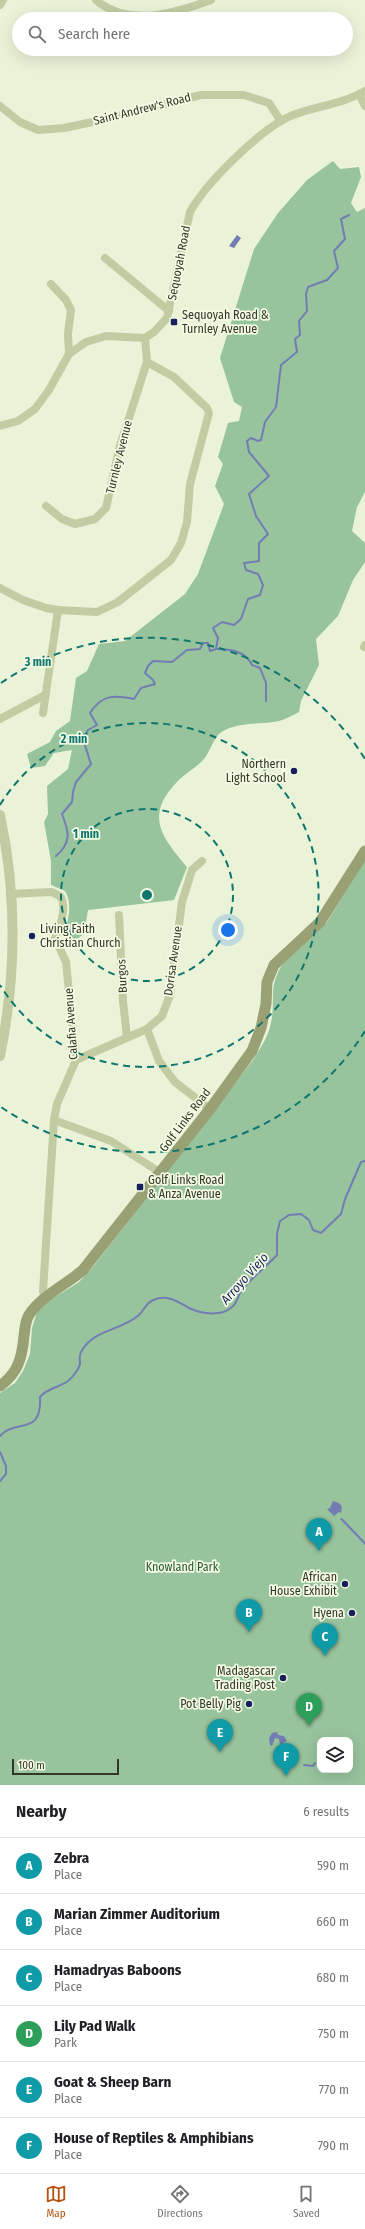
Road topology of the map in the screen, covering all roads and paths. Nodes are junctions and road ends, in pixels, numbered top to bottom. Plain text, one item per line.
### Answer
1 (3, 0) edge
2 (96, 0) edge
3 (211, 0) edge
4 (0, 5) edge
5 (120, 12) edge
6 (173, 12) edge
7 (362, 93) edge
8 (0, 106) edge
9 (365, 106) edge
10 (280, 120) junction
11 (105, 258) dead end
12 (51, 284) dead end
13 (169, 311) junction
14 (145, 338) junction
15 (69, 354) junction
16 (147, 362) junction
17 (0, 426) edge
18 (46, 506) dead end
19 (0, 588) edge
20 (58, 610) junction
21 (45, 695) junction
22 (43, 713) dead end
23 (1, 719) edge
24 (0, 815) edge
25 (365, 851) edge
26 (202, 861) dead end
27 (10, 894) junction
28 (119, 915) dead end
29 (148, 1029) junction
30 (127, 1037) junction
31 (0, 1056) edge
32 (76, 1060) junction
33 (210, 1109) junction
34 (54, 1120) junction
35 (161, 1173) junction
36 (45, 1298) junction
37 (0, 1386) edge

1 - 4 street
2 - 5 street
3 - 6 street
7 - 9 street
7 - 10 street, Sequoyah Road
8 - 10 street, Saint Andrew's Road
10 - 13 street, Sequoyah Road
11 - 13 street
12 - 15 street
13 - 14 street, Sequoyah Road
14 - 15 street
14 - 16 street, Turnley Avenue
15 - 17 street
16 - 18 street, Turnley Avenue
16 - 20 street
19 - 20 street
20 - 21 street
21 - 22 street
21 - 23 street
24 - 27 street
25 - 33 main road, Golf Links Road
26 - 29 street, Dorisa Avenue
27 - 31 street
27 - 32 street, Calafia Avenue
28 - 30 street, Burgos
29 - 30 street, Dorisa Avenue
29 - 33 street
30 - 32 street, Dorisa Avenue
32 - 34 street, Calafia Avenue
33 - 35 main road, Golf Links Road
34 - 35 street
34 - 36 street, Calafia Avenue
35 - 36 main road, Golf Links Road
36 - 37 main road, Golf Links Road

